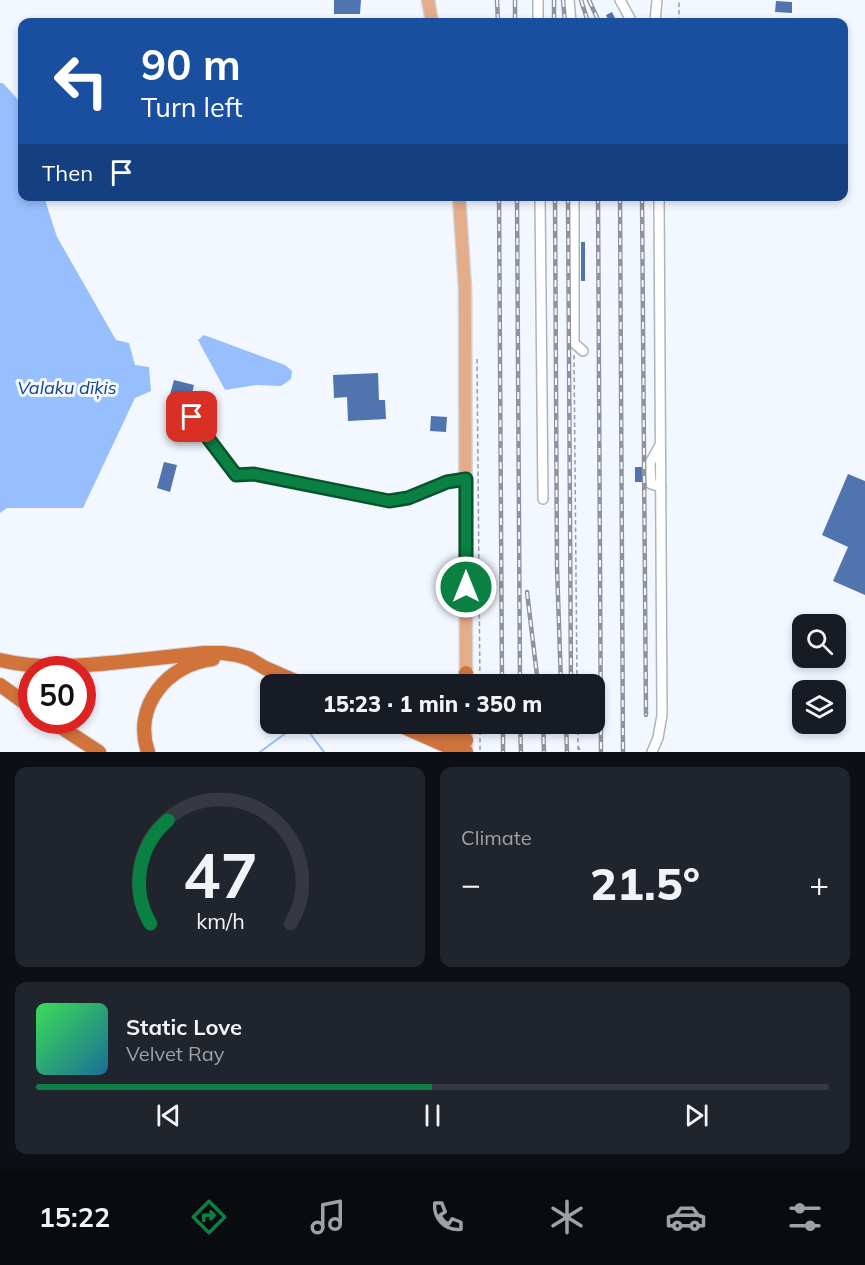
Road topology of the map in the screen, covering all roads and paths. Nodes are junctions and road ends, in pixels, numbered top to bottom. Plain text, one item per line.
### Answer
1 (428, 0) edge
2 (538, 0) edge
3 (568, 0) edge
4 (620, 0) edge
5 (657, 0) edge
6 (679, 0) edge
7 (431, 18) edge
8 (538, 18) edge
9 (570, 18) edge
10 (630, 18) edge
11 (655, 18) edge
12 (679, 18) edge
13 (459, 201) edge
14 (540, 201) edge
15 (574, 201) edge
16 (659, 201) edge
17 (574, 343) junction
18 (583, 351) dead end
19 (478, 359) dead end
20 (192, 417) dead end
21 (466, 479) junction
22 (543, 499) dead end
23 (0, 660) edge
24 (265, 668) junction
25 (279, 674) edge
26 (465, 674) edge
27 (480, 674) edge
28 (577, 674) edge
29 (0, 685) edge
30 (18, 698) edge
31 (71, 734) edge
32 (418, 734) edge
33 (450, 734) edge
34 (480, 734) edge
35 (578, 734) edge
36 (466, 748) edge
37 (99, 752) edge
38 (148, 752) edge
39 (480, 752) edge
40 (579, 752) edge
41 (652, 752) edge

1 - 7 main road
2 - 8 street
3 - 9 street
4 - 10 street
5 - 11 street
6 - 12 path
13 - 21 main road
14 - 22 street
15 - 17 street
16 - 41 street
17 - 18 street
17 - 28 path
19 - 27 path
20 - 21 street
21 - 26 main road
23 - 24 highway
24 - 25 highway
24 - 38 highway
29 - 30 highway
31 - 37 highway
32 - 36 highway
33 - 36 highway
34 - 39 path
35 - 40 path

